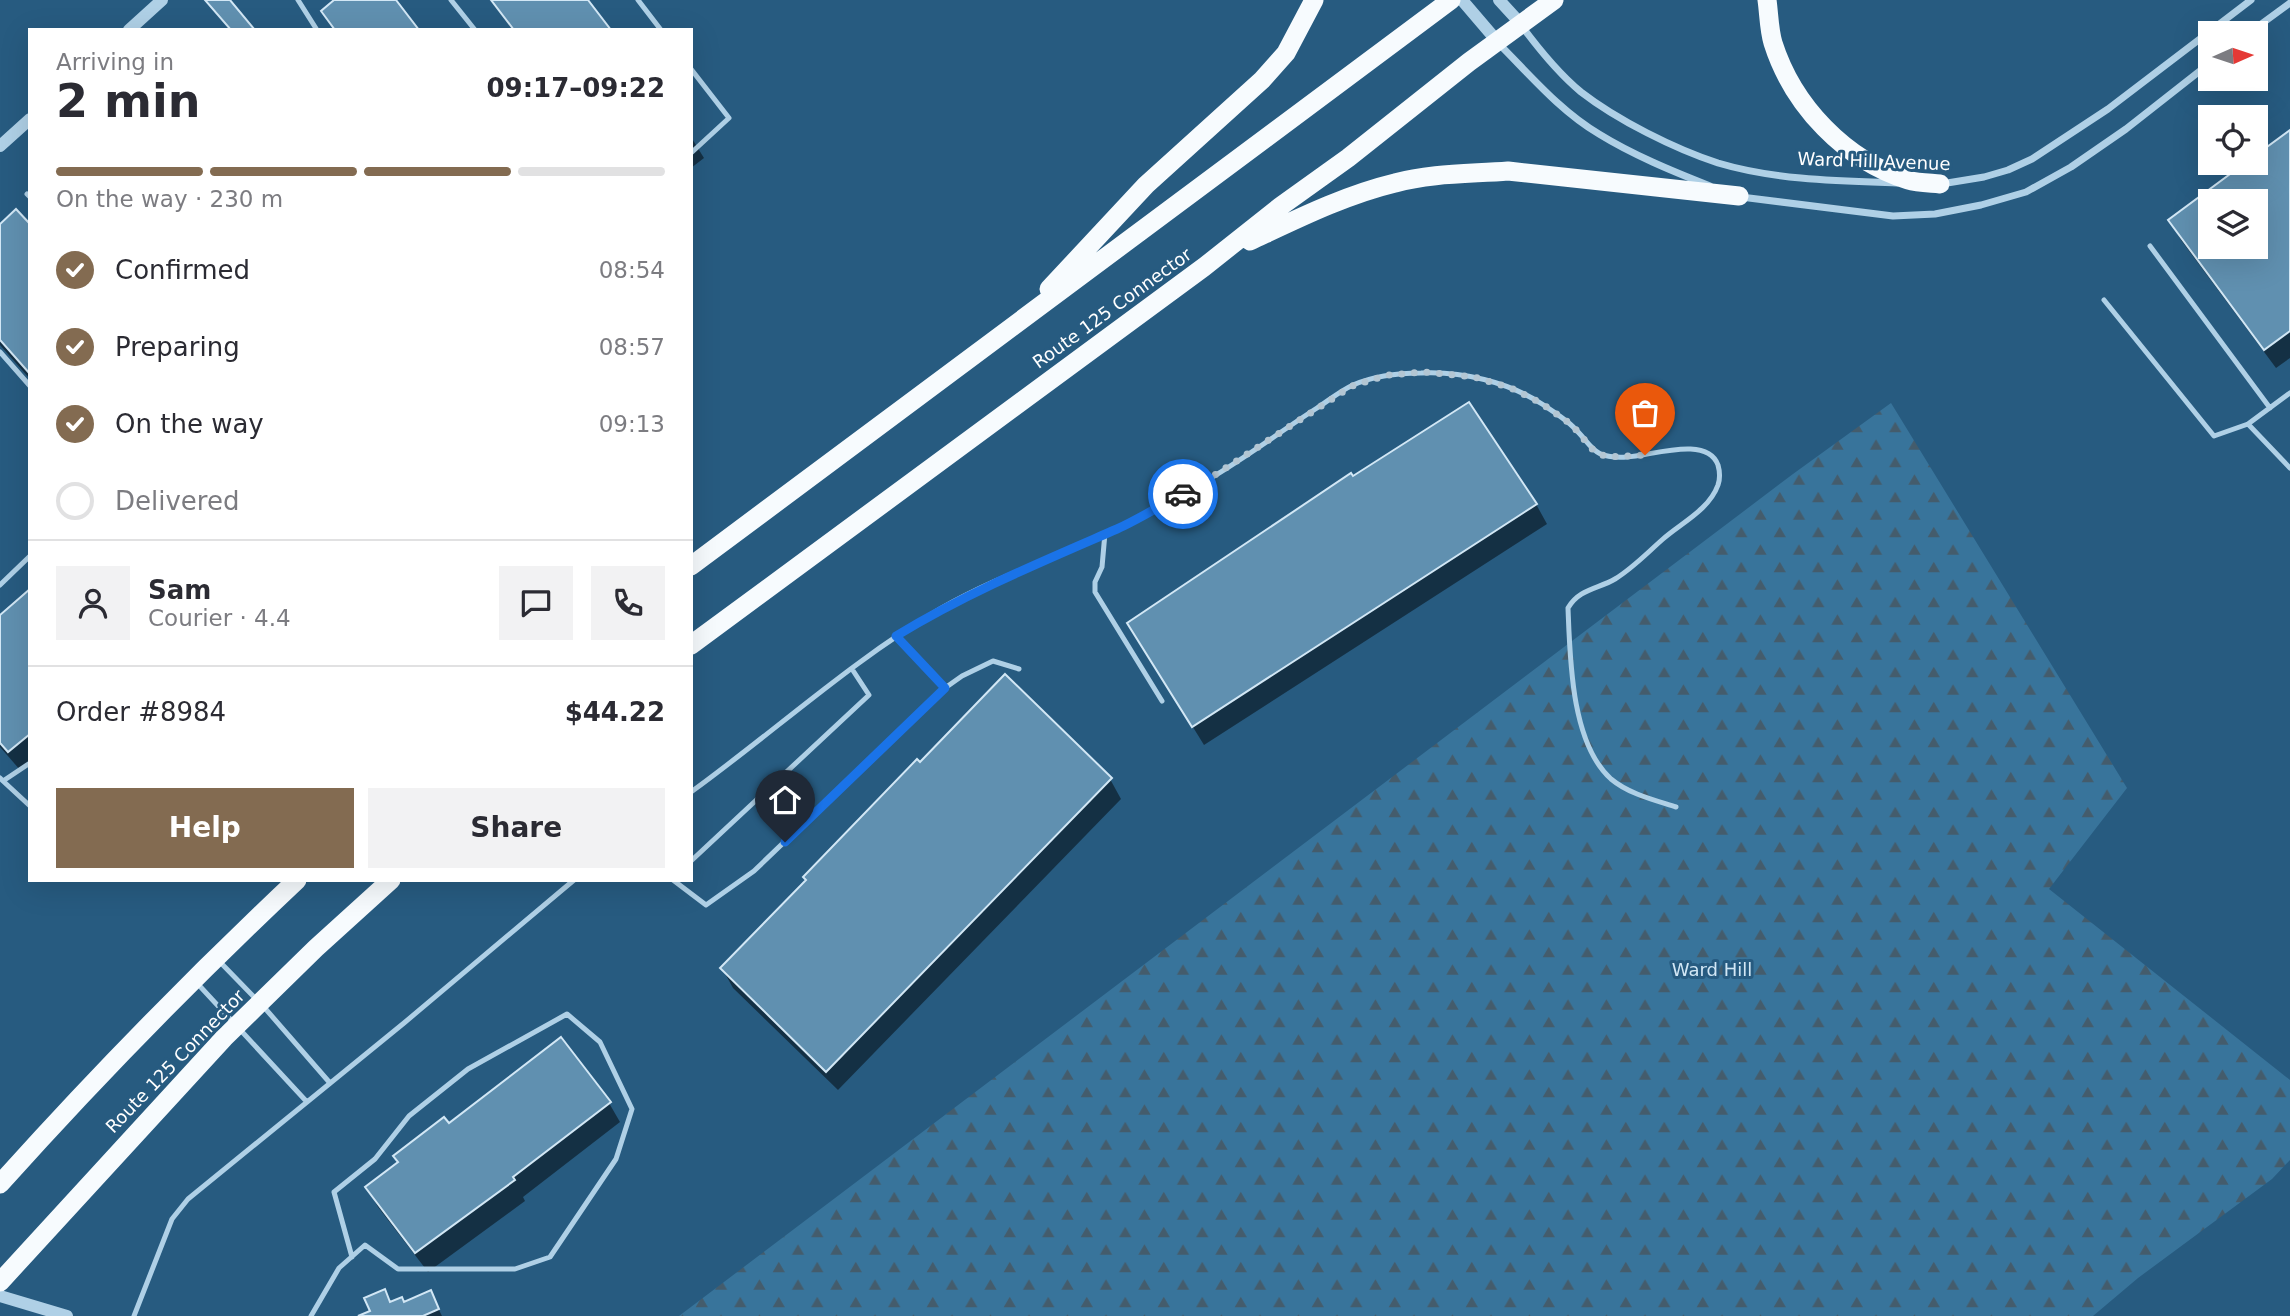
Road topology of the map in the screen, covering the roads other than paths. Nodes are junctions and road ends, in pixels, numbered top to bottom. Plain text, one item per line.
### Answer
1 (162, 0) edge
2 (298, 0) edge
3 (451, 0) edge
4 (638, 0) edge
5 (1314, 0) edge
6 (1451, 0) edge
7 (1462, 0) edge
8 (1499, 0) edge
9 (1554, 0) edge
10 (1767, 0) edge
11 (2252, 0) edge
12 (2290, 3) edge
13 (2265, 21) edge
14 (1521, 24) junction
15 (131, 28) edge
16 (316, 28) edge
17 (473, 28) edge
18 (659, 28) edge
19 (1497, 41) junction
20 (693, 72) edge
21 (2198, 73) edge
22 (28, 122) edge
23 (0, 146) edge
24 (693, 151) edge
25 (1940, 184) junction
26 (1739, 196) junction
27 (2150, 246) dead end
28 (1217, 257) junction
29 (2104, 300) dead end
30 (1017, 325) junction
31 (0, 352) edge
32 (28, 384) edge
33 (2290, 393) edge
34 (2270, 408) junction
35 (2248, 424) junction
36 (2290, 468) edge
37 (1105, 533) junction
38 (28, 558) edge
39 (693, 565) edge
40 (0, 585) edge
41 (896, 636) junction
42 (693, 644) edge
43 (852, 669) junction
44 (1019, 669) dead end
45 (945, 688) junction
46 (1161, 701) dead end
47 (28, 764) edge
48 (2, 780) edge
49 (693, 791) edge
50 (28, 804) edge
51 (1676, 807) dead end
52 (693, 859) edge
53 (295, 882) edge
54 (389, 882) edge
55 (572, 882) edge
56 (676, 882) edge
57 (215, 958) junction
58 (193, 980) junction
59 (259, 1002) junction
60 (236, 1026) junction
61 (330, 1083) junction
62 (306, 1102) junction
63 (0, 1184) edge
64 (352, 1257) junction
65 (4, 1278) edge
66 (0, 1296) edge
67 (67, 1316) edge
68 (134, 1316) edge
69 (311, 1316) edge

1 - 15 street
2 - 16 lane
3 - 17 lane
4 - 18 lane
5 - 30 highway
6 - 30 highway
7 - 19 street
8 - 14 street, Ward Hill Avenue
9 - 14 highway, Route 125 Connector
10 - 25 highway
11 - 25 street, Ward Hill Avenue
12 - 13 street
14 - 19 highway, Route 125 Connector
14 - 25 street, Ward Hill Avenue
19 - 26 street
19 - 28 highway, Route 125 Connector
20 - 24 lane
21 - 26 street
22 - 23 street
26 - 28 highway
27 - 34 lane
28 - 42 highway, Route 125 Connector
29 - 35 lane
30 - 39 highway
31 - 32 lane
33 - 34 lane
34 - 35 lane
35 - 36 lane
37 - 41 lane
37 - 46 lane
37 - 51 lane
38 - 40 lane
41 - 43 lane
41 - 45 lane
43 - 49 lane
43 - 52 lane
44 - 45 lane
45 - 56 lane
47 - 48 lane
48 - 50 lane
53 - 57 highway
54 - 59 highway, Route 125 Connector
55 - 61 lane
57 - 58 highway
57 - 59 lane
58 - 60 lane
58 - 63 highway
59 - 60 highway, Route 125 Connector
59 - 61 lane
60 - 62 lane
60 - 65 highway, Route 125 Connector
61 - 62 lane
62 - 68 lane
64 - 64 lane
64 - 69 lane
66 - 67 street

